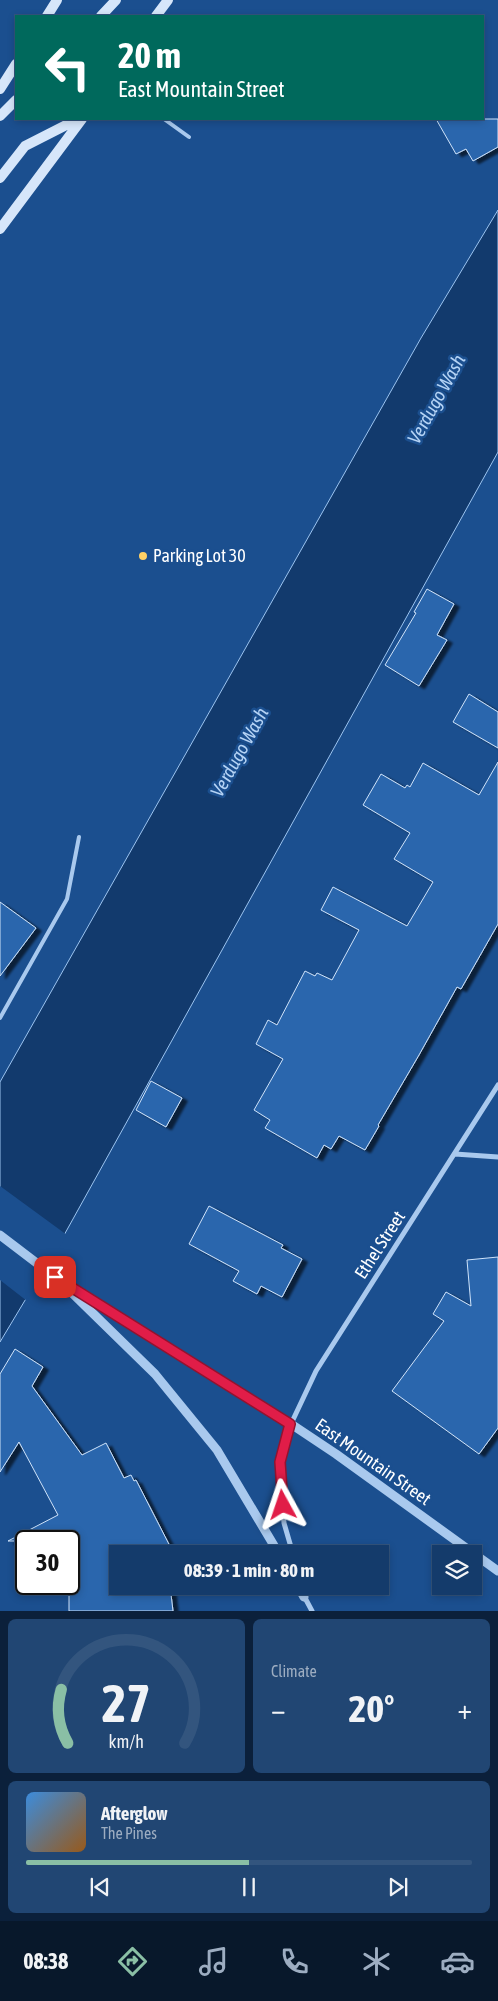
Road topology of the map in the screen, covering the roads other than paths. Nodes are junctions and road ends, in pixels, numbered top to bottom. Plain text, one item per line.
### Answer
1 (58, 0) edge
2 (116, 0) edge
3 (168, 0) edge
4 (48, 15) edge
5 (102, 15) edge
6 (157, 15) edge
7 (15, 66) edge
8 (0, 89) edge
9 (15, 101) edge
10 (0, 116) edge
11 (78, 120) edge
12 (79, 120) edge
13 (165, 120) edge
14 (189, 136) dead end
15 (0, 178) edge
16 (0, 229) edge
17 (79, 837) dead end
18 (0, 1018) edge
19 (498, 1085) edge
20 (454, 1154) junction
21 (498, 1157) edge
22 (0, 1235) edge
23 (55, 1277) junction
24 (290, 1424) junction
25 (274, 1545) edge
26 (290, 1545) edge
27 (498, 1571) edge
28 (304, 1597) edge
29 (312, 1611) edge

1 - 4 main road
2 - 5 main road
3 - 6 main road
7 - 8 main road
9 - 10 main road
11 - 15 main road
12 - 16 main road
13 - 14 lane
17 - 18 lane
19 - 20 street, Ethel Street
20 - 21 street
20 - 24 street, Ethel Street
22 - 23 street, East Mountain Street
23 - 24 street, East Mountain Street
23 - 25 street
24 - 26 street, Ethel Street
24 - 27 street, East Mountain Street
28 - 29 street

